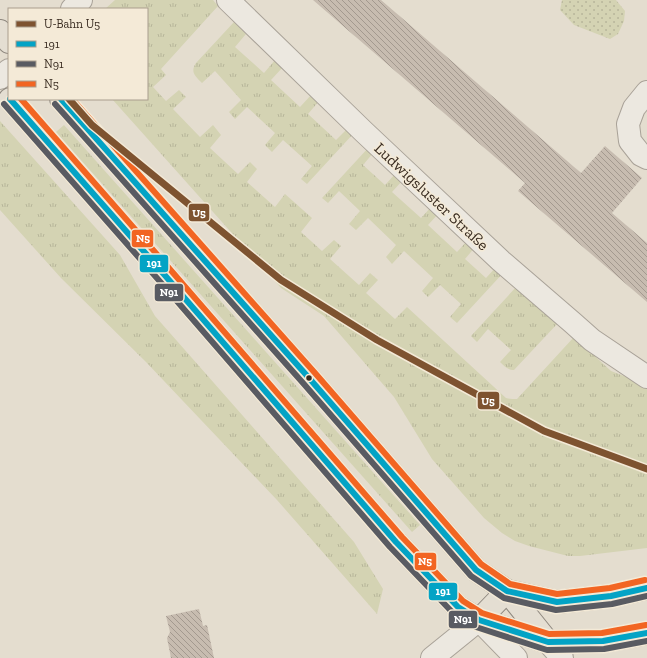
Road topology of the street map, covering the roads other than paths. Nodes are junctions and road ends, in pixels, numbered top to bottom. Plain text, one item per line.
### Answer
1 (81, 0) edge
2 (228, 0) edge
3 (73, 8) edge
4 (0, 32) edge
5 (8, 41) edge
6 (8, 71) edge
7 (0, 78) edge
8 (0, 88) edge
9 (647, 92) edge
10 (8, 98) edge
11 (10, 100) edge
12 (62, 100) edge
13 (647, 158) edge
14 (647, 377) edge
15 (647, 588) edge
16 (507, 591) junction
17 (479, 620) junction
18 (647, 633) edge
19 (555, 650) edge
20 (432, 658) edge
21 (516, 658) edge

1 - 3 street
2 - 14 street, Ludwigsluster Straße
4 - 5 main road
6 - 7 street
8 - 10 main road
9 - 13 street
11 - 17 main road
12 - 16 main road
15 - 16 main road
16 - 17 main road
16 - 19 main road
17 - 19 main road
17 - 20 street
17 - 21 street
18 - 19 main road

